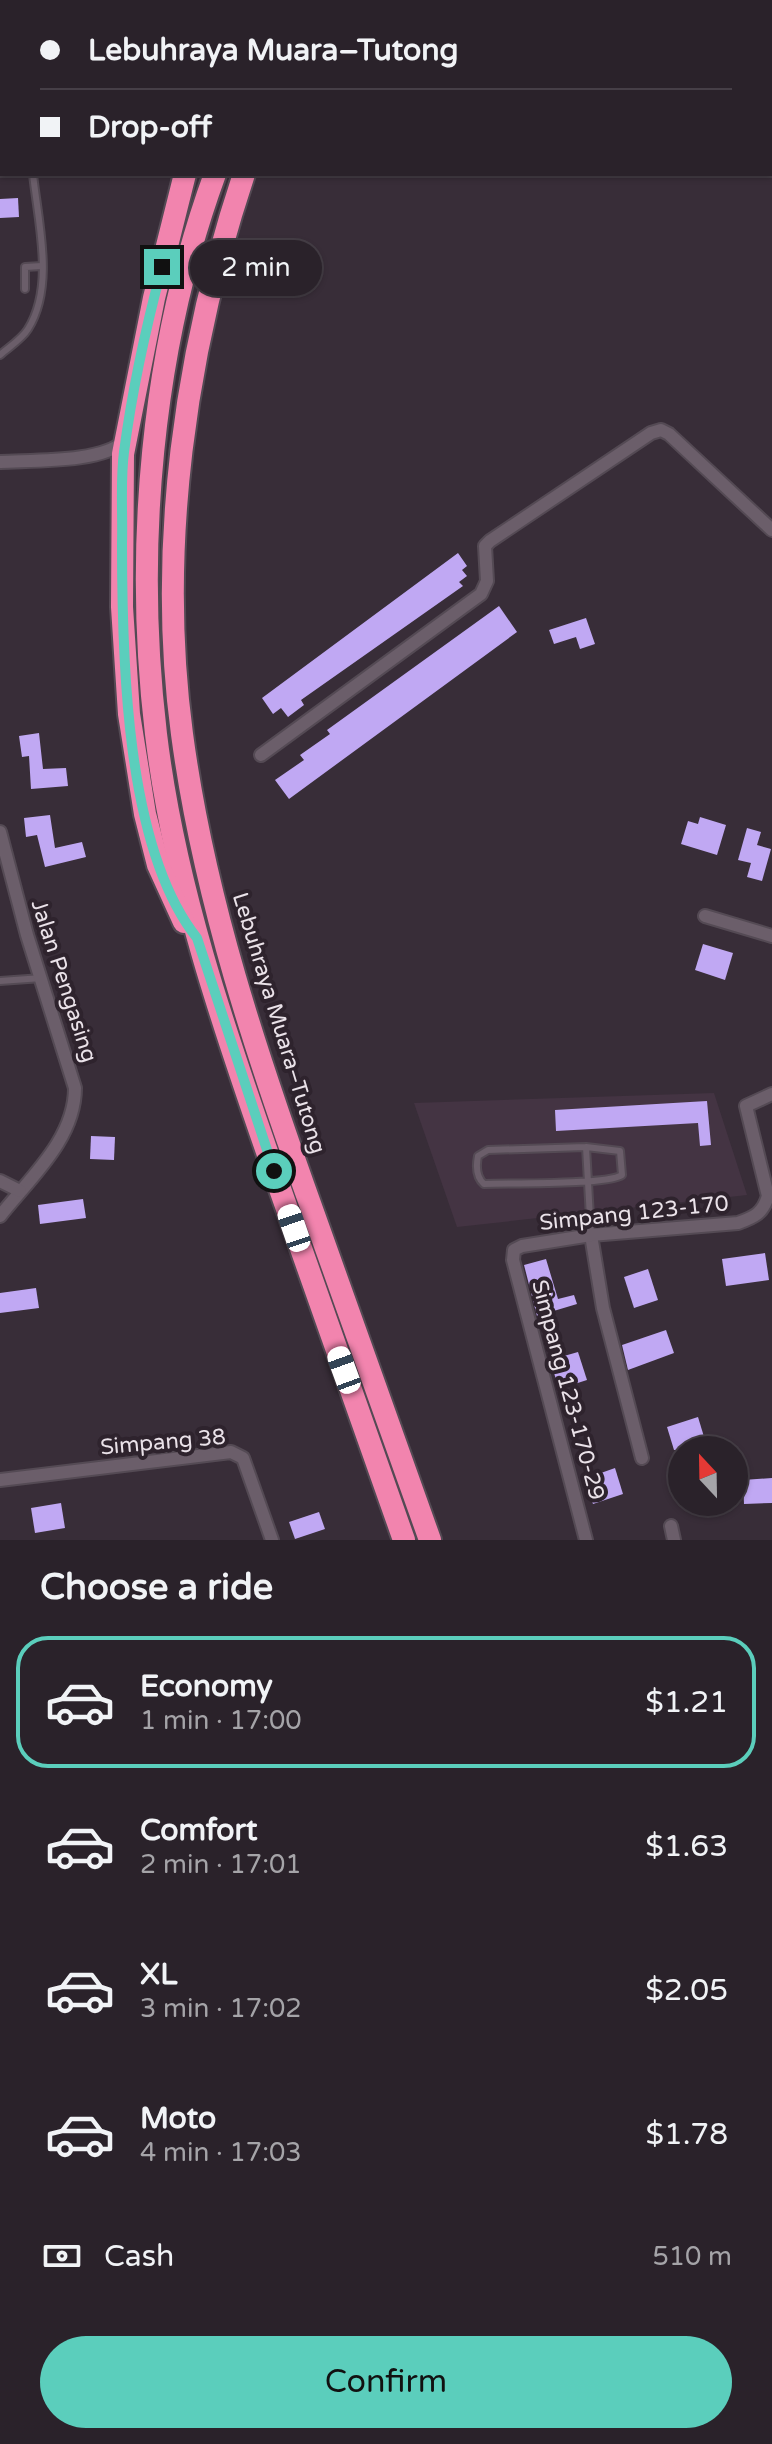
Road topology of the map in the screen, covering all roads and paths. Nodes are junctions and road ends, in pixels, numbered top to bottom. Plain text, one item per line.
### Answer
1 (33, 176) edge
2 (184, 176) edge
3 (214, 176) edge
4 (243, 176) edge
5 (42, 266) junction
6 (25, 289) dead end
7 (0, 355) edge
8 (126, 438) junction
9 (96, 454) junction
10 (0, 462) edge
11 (123, 470) junction
12 (772, 530) edge
13 (261, 755) dead end
14 (0, 832) edge
15 (705, 916) dead end
16 (772, 936) edge
17 (197, 938) junction
18 (42, 978) junction
19 (0, 981) edge
20 (772, 1094) edge
21 (586, 1147) junction
22 (587, 1180) junction
23 (0, 1181) edge
24 (20, 1191) junction
25 (0, 1216) edge
26 (591, 1235) junction
27 (514, 1250) joint
28 (642, 1458) dead end
29 (0, 1480) edge
30 (671, 1526) dead end
31 (272, 1540) edge
32 (404, 1540) edge
33 (430, 1540) edge
34 (586, 1540) edge
35 (674, 1540) edge

1 - 5 lane
2 - 8 highway
3 - 17 highway
4 - 33 highway, Lebuhraya Muara–Tutong
5 - 6 lane
5 - 7 lane
8 - 9 street
8 - 11 highway
9 - 10 street
9 - 11 street
11 - 17 highway
12 - 13 street
14 - 18 street, Jalan Pengasing
15 - 16 street
17 - 32 highway
18 - 19 lane
18 - 24 street, Jalan Pengasing
20 - 26 street, Simpang 123-170
21 - 22 lane
21 - 22 lane
21 - 22 lane
22 - 26 lane
23 - 24 street
24 - 25 street, Jalan Pengasing
26 - 27 street, Simpang 123-170
26 - 28 street
27 - 34 street, Simpang 123-170-29
29 - 31 street, Simpang 38
30 - 35 street

